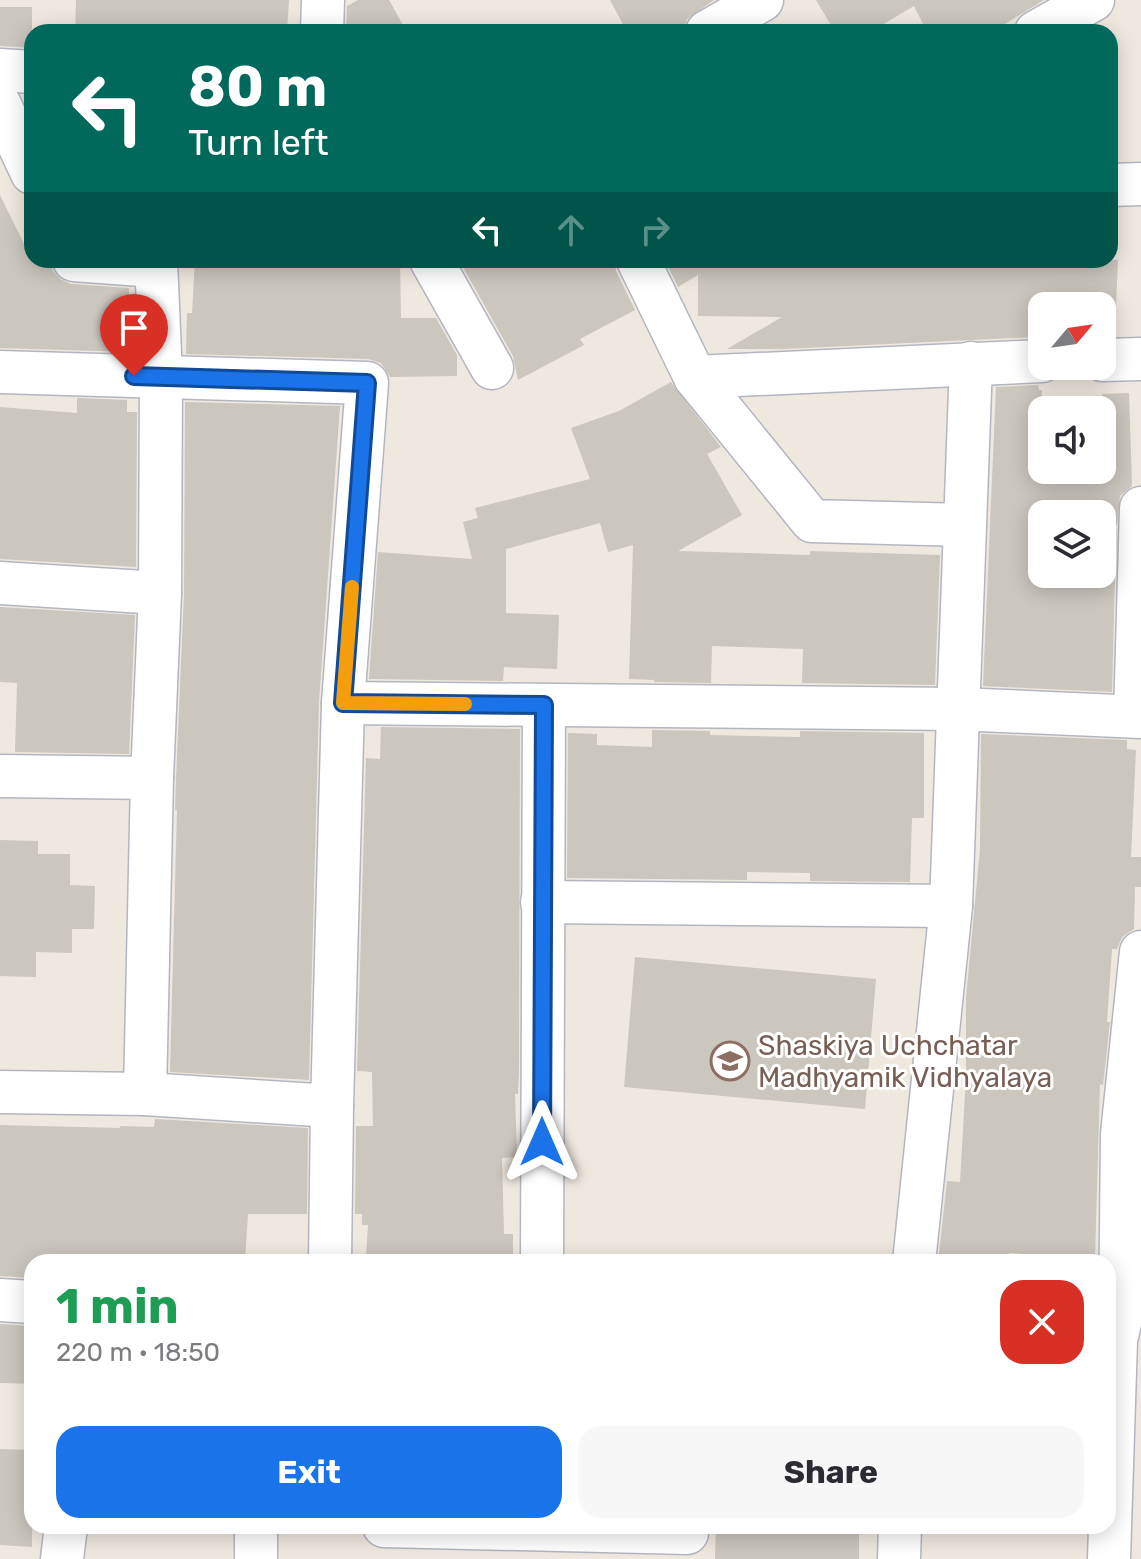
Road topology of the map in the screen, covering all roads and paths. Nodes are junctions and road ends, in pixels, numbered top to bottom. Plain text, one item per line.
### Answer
1 (323, 0) edge
2 (762, 0) edge
3 (1081, 14) edge
4 (322, 24) edge
5 (721, 24) edge
6 (1056, 24) edge
7 (0, 70) edge
8 (24, 72) edge
9 (0, 105) edge
10 (24, 156) edge
11 (1141, 184) edge
12 (1118, 185) edge
13 (156, 268) edge
14 (436, 268) edge
15 (642, 268) edge
16 (1141, 359) edge
17 (1116, 360) edge
18 (1028, 361) edge
19 (971, 363) junction
20 (492, 368) dead end
21 (0, 372) edge
22 (161, 377) junction
23 (695, 377) junction
24 (1141, 508) edge
25 (965, 525) junction
26 (0, 583) edge
27 (160, 593) junction
28 (343, 703) junction
29 (544, 705) junction
30 (958, 709) junction
31 (1138, 716) edge
32 (0, 776) edge
33 (152, 778) junction
34 (542, 902) junction
35 (951, 906) junction
36 (1141, 952) edge
37 (0, 1092) edge
38 (145, 1094) junction
39 (332, 1106) junction
40 (1132, 1134) edge
41 (330, 1254) edge
42 (542, 1254) edge
43 (915, 1254) edge
44 (0, 1300) edge
45 (24, 1302) edge
46 (1121, 1332) edge
47 (1116, 1427) edge
48 (65, 1534) edge
49 (256, 1534) edge
50 (570, 1534) edge
51 (900, 1534) edge
52 (1110, 1534) edge
53 (687, 1539) edge
54 (62, 1559) edge
55 (256, 1559) edge
56 (899, 1559) edge
57 (1109, 1559) edge

1 - 4 street
2 - 5 street
3 - 6 street
7 - 8 street
9 - 10 street
11 - 12 street
13 - 22 street
14 - 20 street
15 - 23 street
16 - 17 street
18 - 19 street
19 - 23 street
19 - 25 street
21 - 22 street
22 - 27 street
22 - 28 street
23 - 25 street
24 - 31 street
25 - 30 street
26 - 27 street
27 - 33 street
28 - 29 street
28 - 39 street
29 - 30 street
29 - 34 street
30 - 31 street
30 - 35 street
32 - 33 street
33 - 38 street
34 - 35 street
34 - 42 street
35 - 43 street
36 - 40 street
37 - 38 street
38 - 39 street
39 - 41 street
40 - 46 street
44 - 45 street
46 - 47 street
48 - 54 street
49 - 55 street
50 - 53 street
51 - 56 street
52 - 57 street

